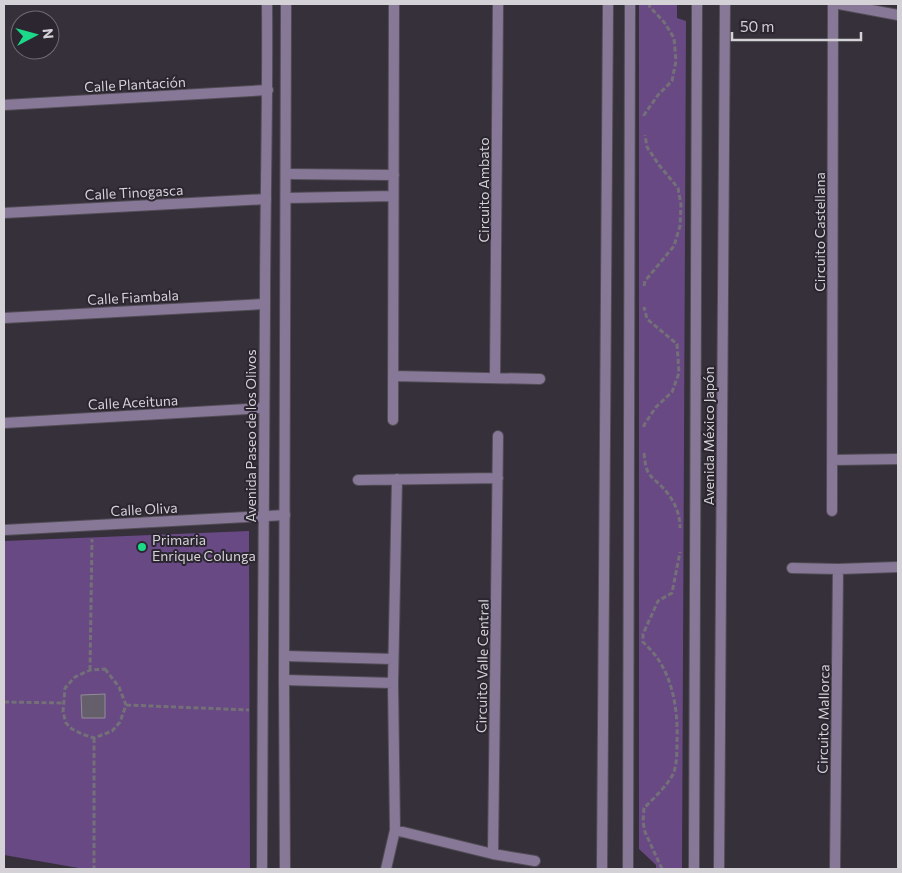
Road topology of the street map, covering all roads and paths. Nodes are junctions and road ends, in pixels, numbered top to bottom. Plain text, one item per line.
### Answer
1 (267, 4) edge
2 (286, 4) edge
3 (394, 4) edge
4 (498, 4) edge
5 (608, 4) edge
6 (630, 4) edge
7 (649, 4) edge
8 (697, 4) edge
9 (725, 4) edge
10 (833, 4) edge
11 (839, 4) edge
12 (898, 15) edge
13 (268, 90) junction
14 (4, 105) edge
15 (644, 124) dead end
16 (644, 134) dead end
17 (286, 174) junction
18 (394, 175) junction
19 (393, 196) junction
20 (286, 198) junction
21 (266, 199) junction
22 (4, 213) edge
23 (643, 293) dead end
24 (644, 301) dead end
25 (265, 304) junction
26 (4, 318) edge
27 (393, 376) junction
28 (495, 377) junction
29 (540, 378) dead end
30 (264, 408) junction
31 (392, 420) dead end
32 (4, 423) edge
33 (644, 432) dead end
34 (498, 436) dead end
35 (643, 447) dead end
36 (898, 459) edge
37 (833, 460) junction
38 (498, 478) junction
39 (397, 479) junction
40 (358, 480) dead end
41 (832, 511) dead end
42 (285, 515) junction
43 (263, 516) junction
44 (4, 530) edge
45 (680, 533) dead end
46 (92, 538) dead end
47 (681, 548) dead end
48 (898, 566) edge
49 (792, 568) dead end
50 (838, 569) junction
51 (285, 656) junction
52 (393, 659) junction
53 (90, 670) junction
54 (284, 680) junction
55 (393, 683) junction
56 (4, 702) edge
57 (64, 703) junction
58 (126, 705) junction
59 (249, 710) dead end
60 (94, 738) junction
61 (396, 830) junction
62 (494, 854) junction
63 (535, 860) dead end
64 (94, 869) edge
65 (262, 869) edge
66 (285, 869) edge
67 (386, 869) edge
68 (602, 869) edge
69 (628, 869) edge
70 (662, 869) edge
71 (694, 869) edge
72 (719, 869) edge
73 (835, 869) edge

1 - 13 street, Avenida Paseo de los Olivos
2 - 17 street
3 - 18 street
4 - 28 street, Circuito Ambato
5 - 68 street
6 - 69 street
7 - 15 path
8 - 71 street, Avenida México Japón
9 - 72 street, Avenida México Japón
10 - 37 street, Circuito Castellana
11 - 12 street
13 - 14 street, Calle Plantación
13 - 21 street, Avenida Paseo de los Olivos
16 - 23 path
17 - 18 street
17 - 20 street
18 - 19 street
19 - 20 street
19 - 27 street
20 - 42 street
21 - 22 street, Calle Tinogasca
21 - 25 street, Avenida Paseo de los Olivos
24 - 33 path
25 - 26 street, Calle Fiambala
25 - 30 street, Avenida Paseo de los Olivos
27 - 28 street
27 - 31 street
28 - 29 street
30 - 32 street, Calle Aceituna
30 - 43 street, Avenida Paseo de los Olivos
34 - 38 street, Circuito Valle Central
35 - 45 path
36 - 37 street
37 - 41 street, Circuito Castellana
38 - 39 street
38 - 62 street, Circuito Valle Central
39 - 40 street
39 - 52 street
42 - 43 street, Calle Oliva
42 - 51 street
43 - 44 street, Calle Oliva
43 - 65 street, Avenida Paseo de los Olivos
46 - 53 path
47 - 70 path
48 - 50 street
49 - 50 street
50 - 73 street, Circuito Mallorca
51 - 52 street
51 - 54 street
52 - 55 street
53 - 57 path
53 - 58 path
54 - 55 street
54 - 66 street
55 - 61 street
56 - 57 path
57 - 60 path
58 - 59 path
58 - 60 path
60 - 64 path
61 - 62 street
61 - 67 street
62 - 63 street

